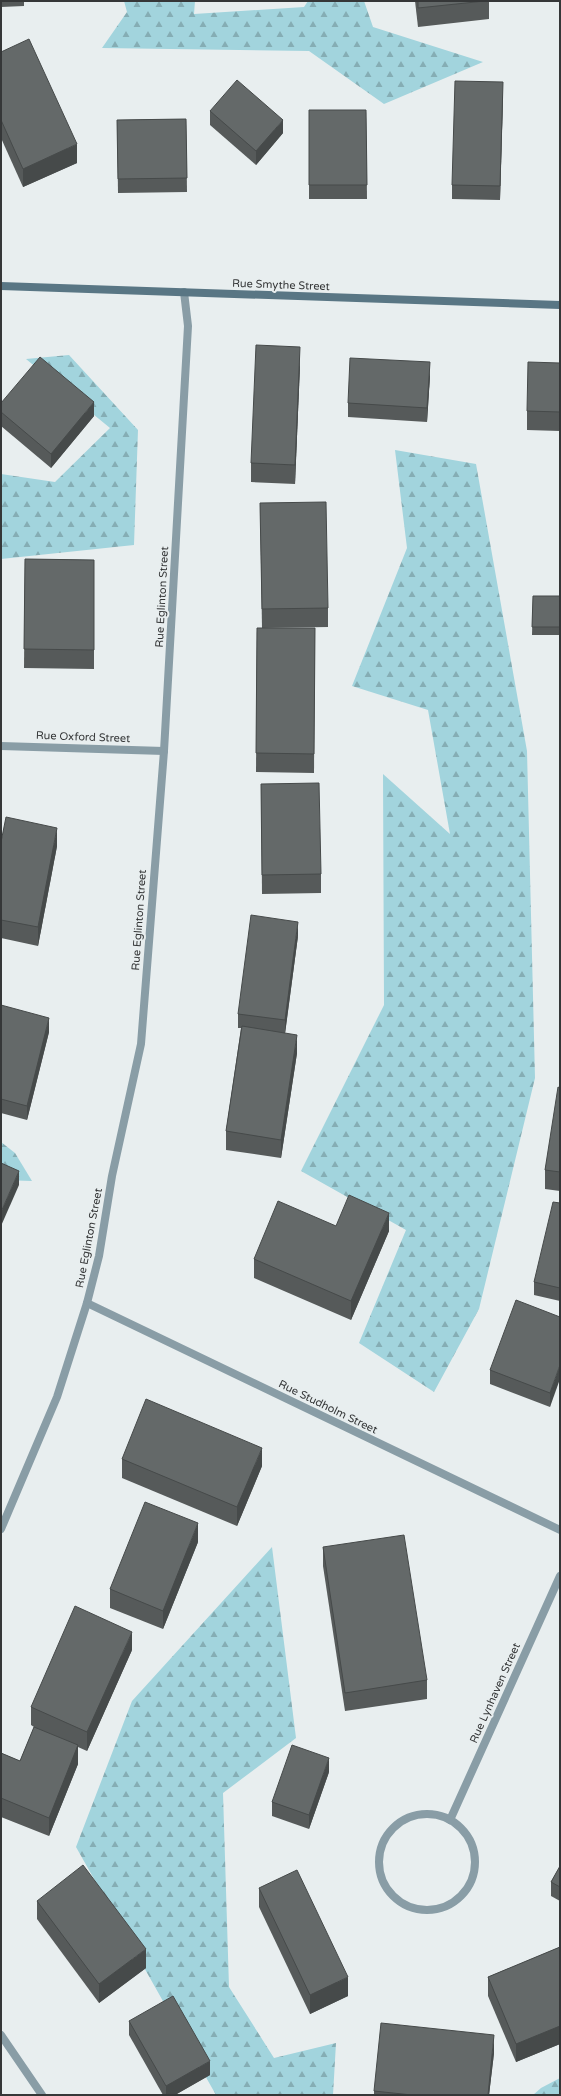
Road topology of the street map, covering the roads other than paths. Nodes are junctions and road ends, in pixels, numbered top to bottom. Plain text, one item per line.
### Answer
1 (1, 286) edge
2 (184, 292) junction
3 (560, 305) edge
4 (1, 746) edge
5 (164, 751) junction
6 (88, 1303) junction
7 (1, 1529) edge
8 (560, 1530) edge
9 (560, 1576) edge
10 (450, 1820) junction
11 (1, 2035) edge
12 (42, 2095) edge

1 - 2 main road, Rue Smythe Street
2 - 3 main road, Rue Smythe Street
2 - 5 street, Rue Eglinton Street
4 - 5 street, Rue Oxford Street
5 - 6 street, Rue Eglinton Street
6 - 7 street, Rue Eglinton Street
6 - 8 street, Rue Studholm Street
9 - 10 street, Rue Lynhaven Street
10 - 10 street
11 - 12 street

